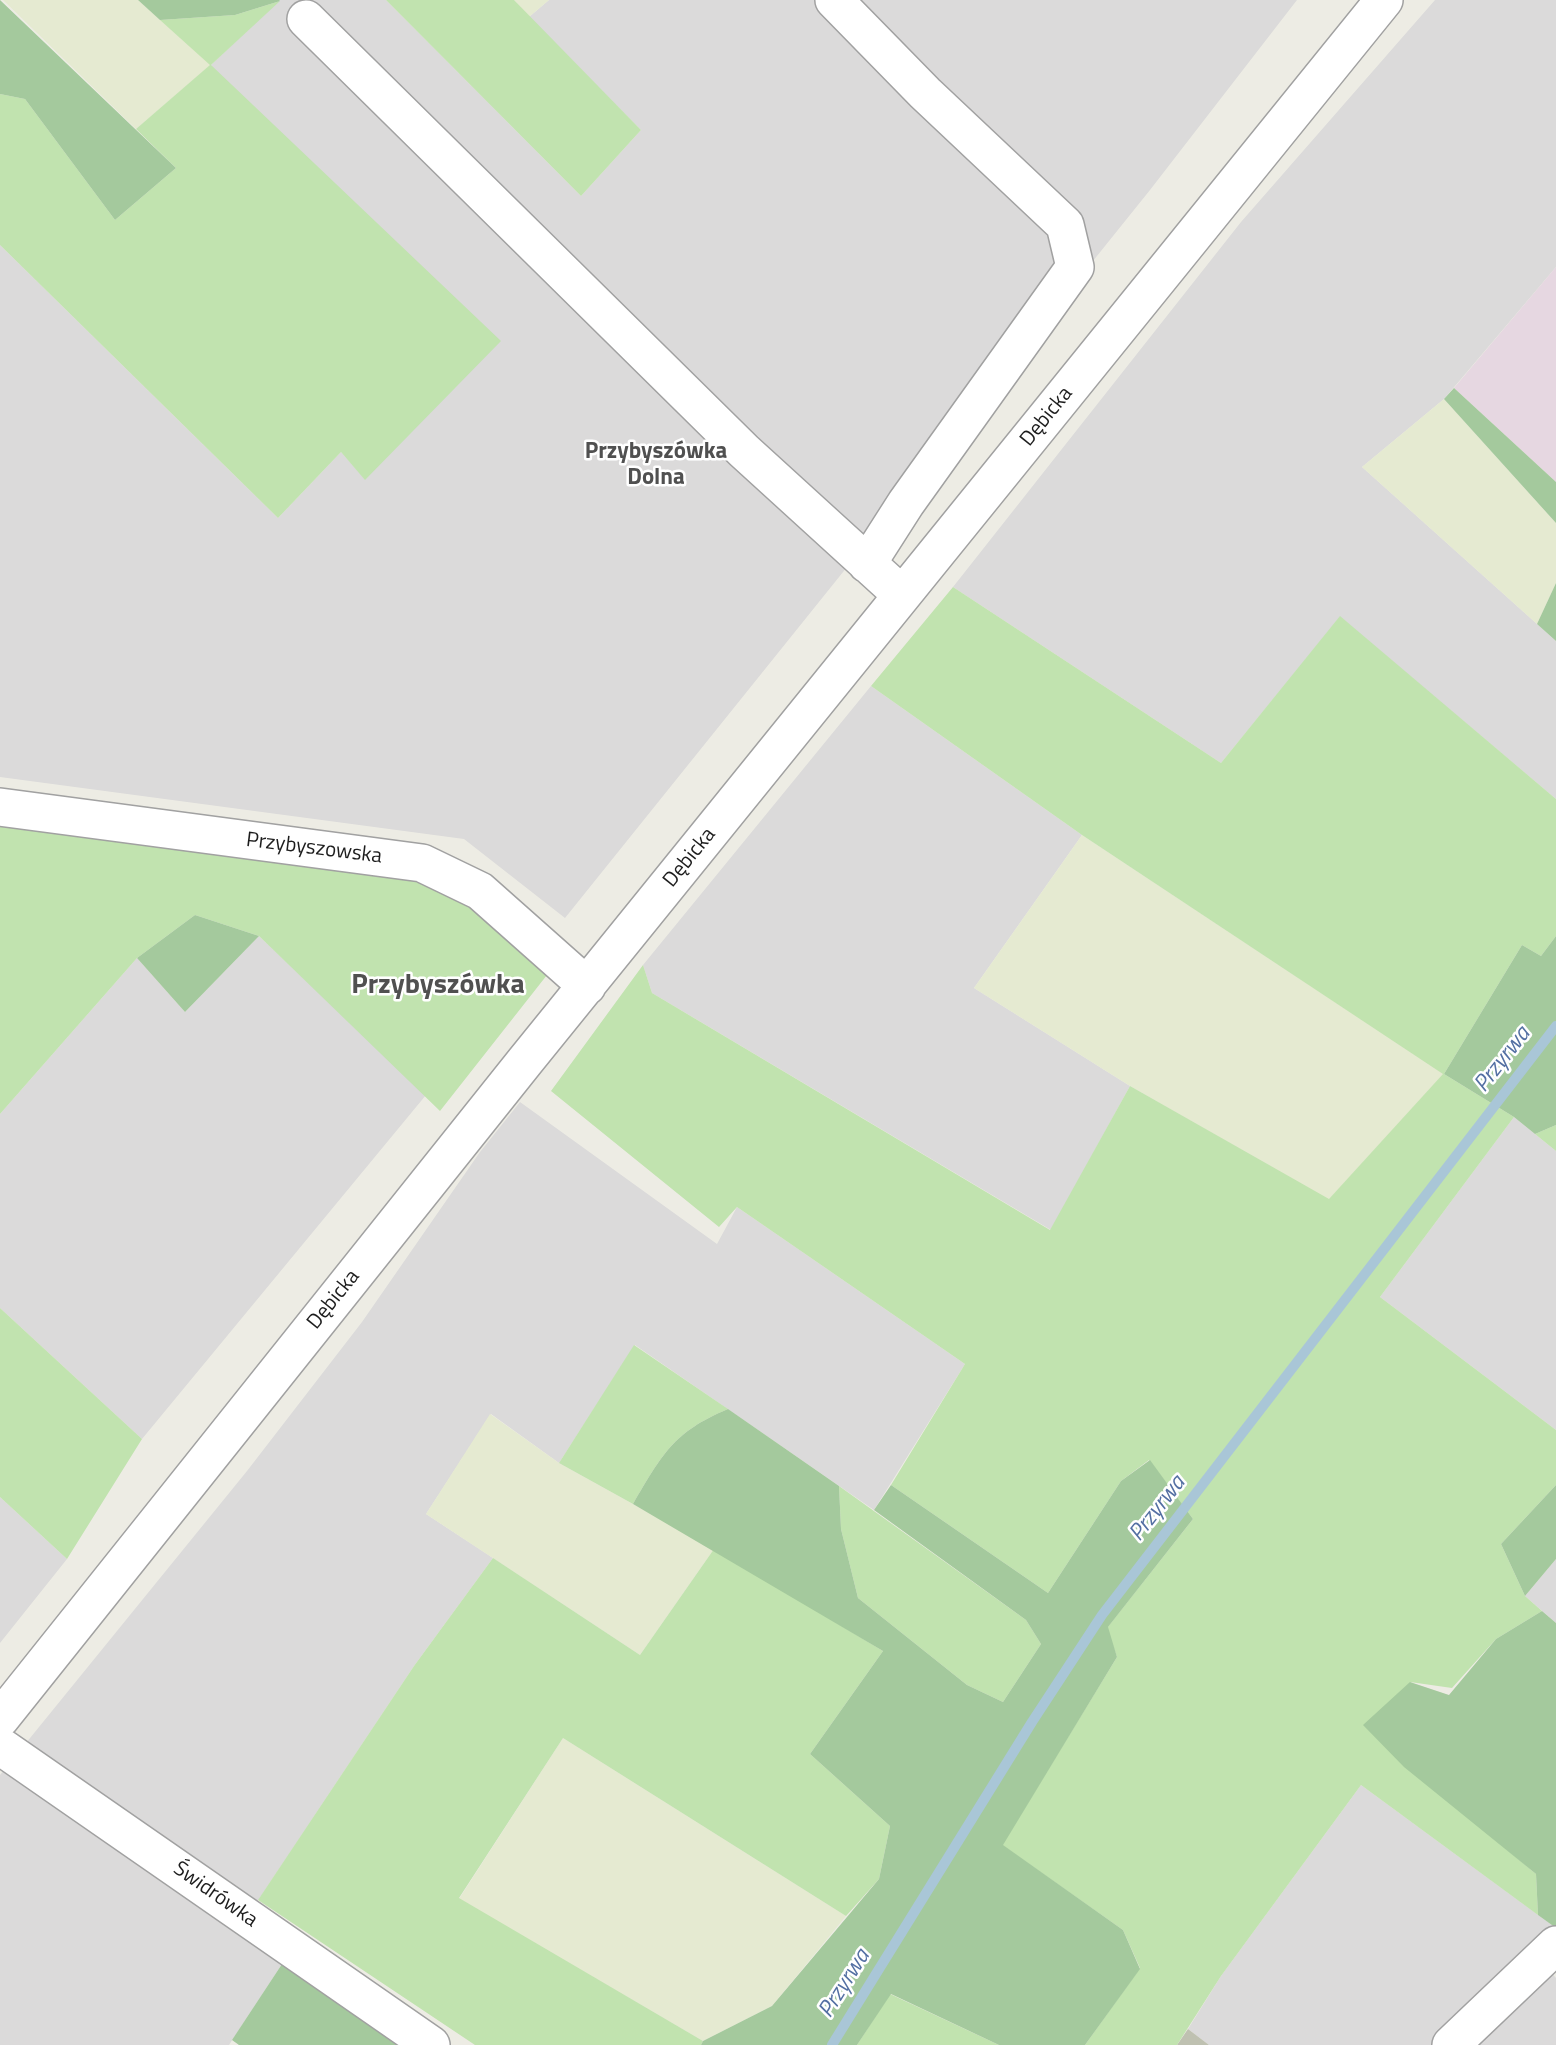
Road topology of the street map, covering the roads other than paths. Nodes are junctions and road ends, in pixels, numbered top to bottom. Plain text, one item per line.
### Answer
1 (834, 0) edge
2 (1384, 0) edge
3 (306, 19) dead end
4 (867, 564) junction
5 (902, 595) junction
6 (0, 807) edge
7 (587, 986) junction
8 (0, 1718) edge
9 (0, 1746) edge
10 (1556, 1945) edge
11 (431, 2045) edge
12 (1451, 2045) edge

1 - 4 street
2 - 5 street, Dębicka
3 - 4 street
4 - 5 street
5 - 7 street, Dębicka
6 - 7 street, Przybyszowska
7 - 8 street, Dębicka
9 - 11 street, Świdrówka
10 - 12 street

